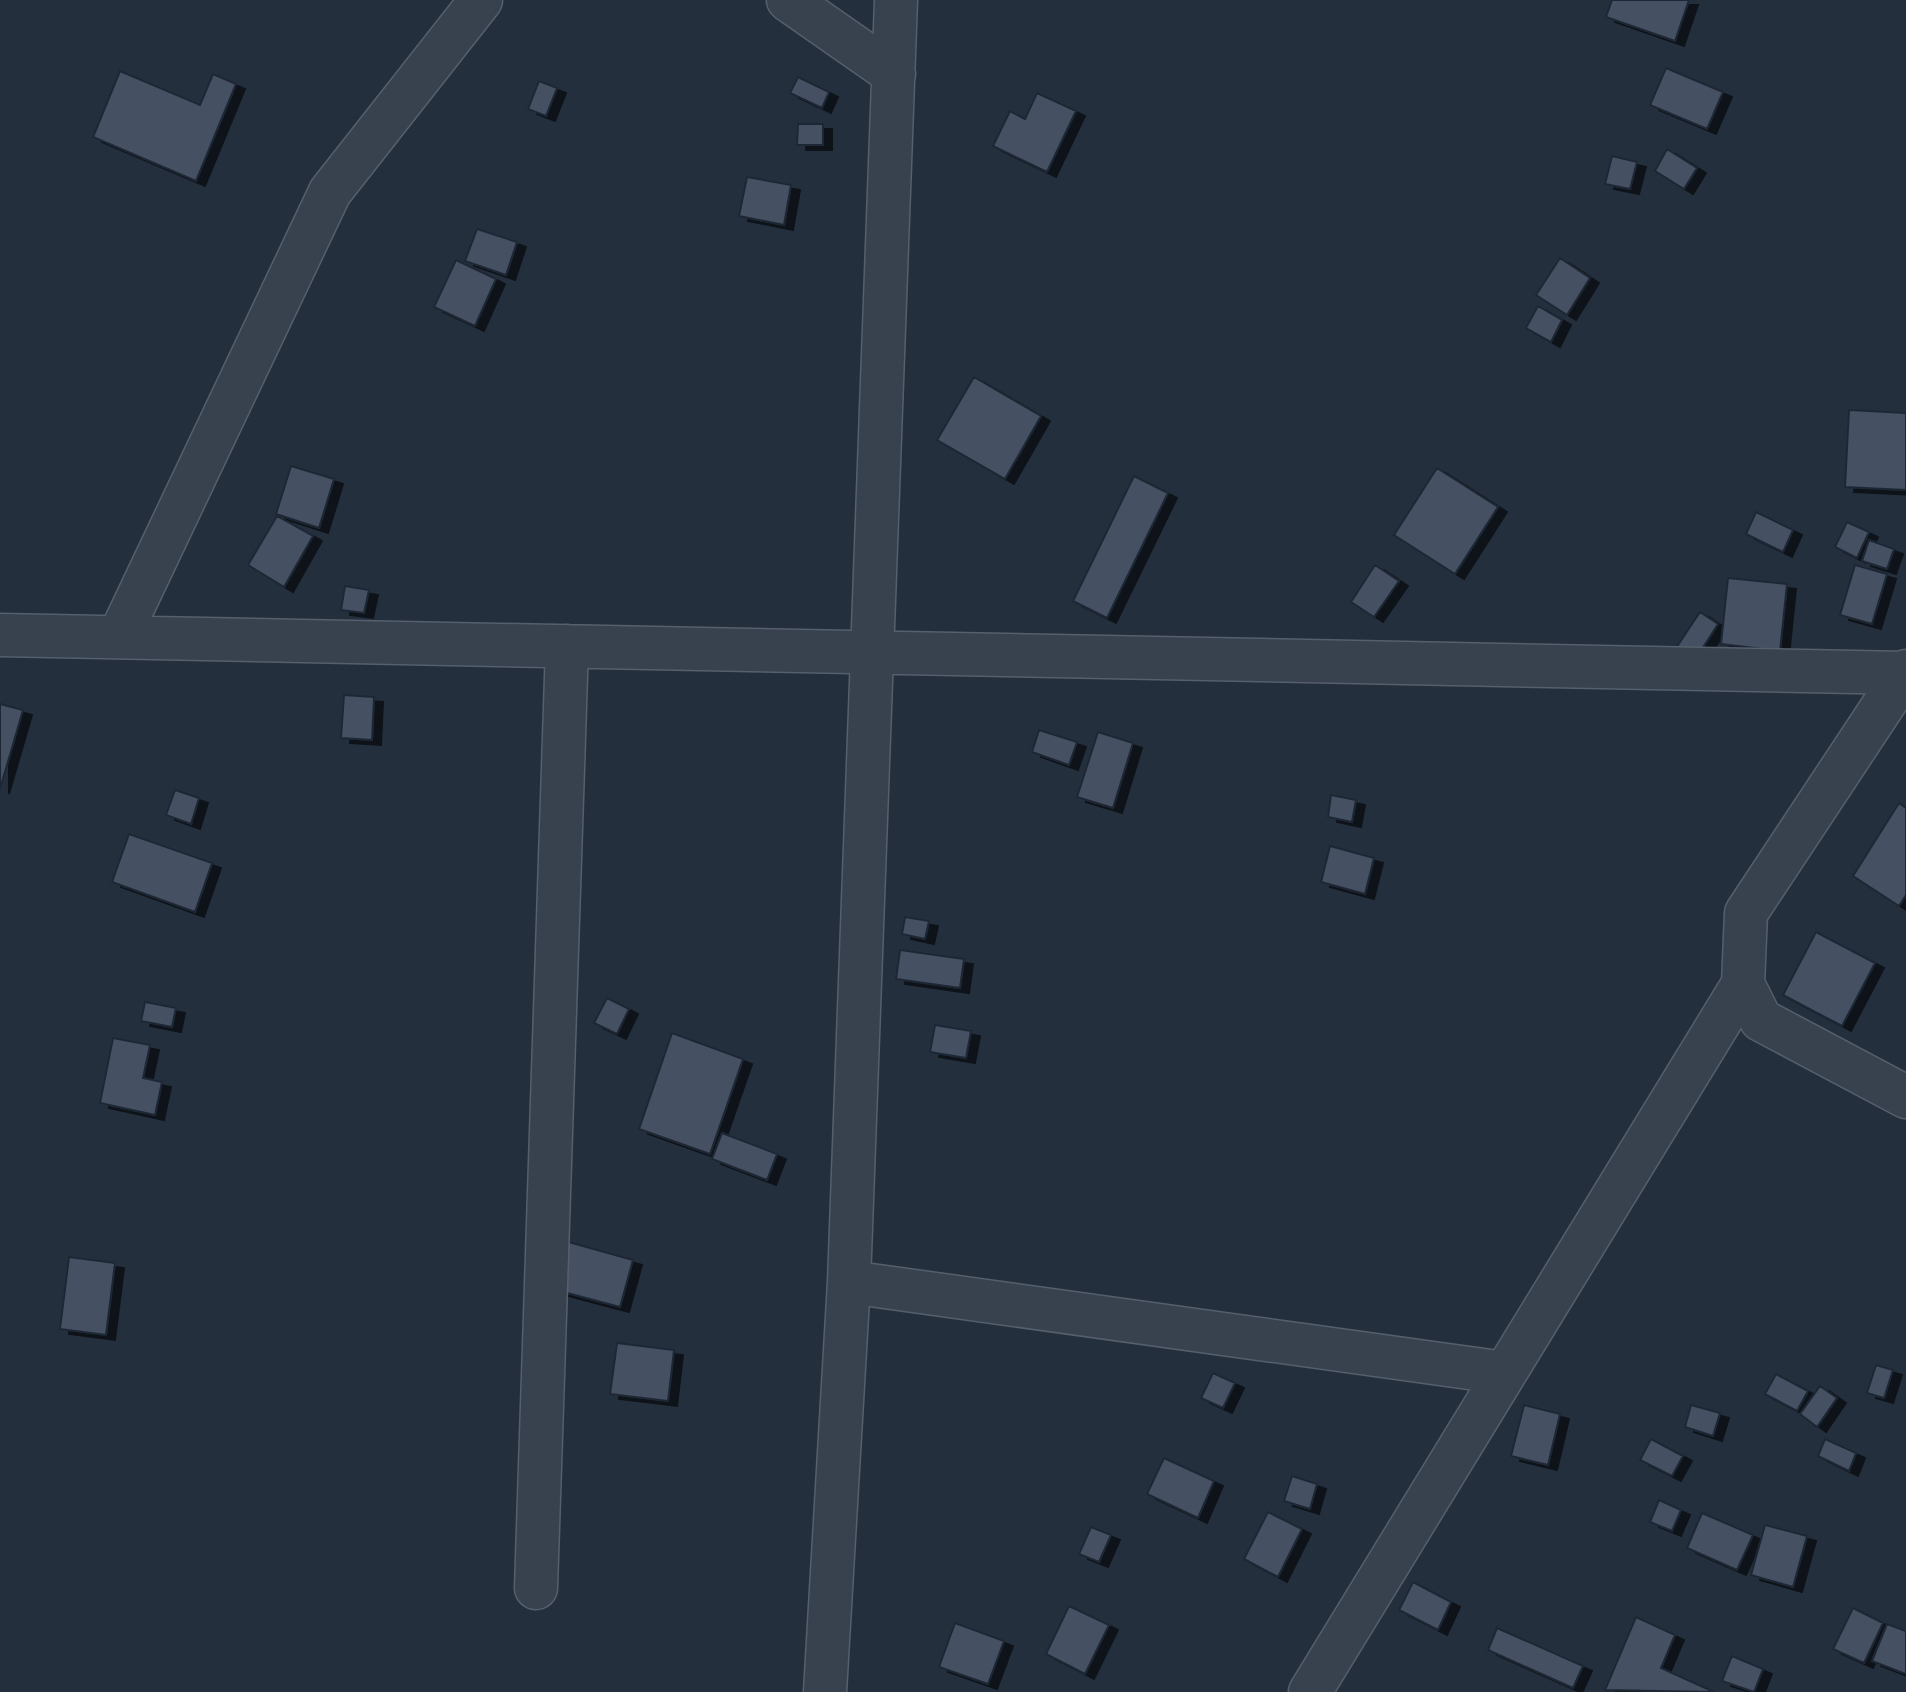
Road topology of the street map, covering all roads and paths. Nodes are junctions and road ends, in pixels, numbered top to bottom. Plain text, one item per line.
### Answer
1 (481, 0) edge
2 (788, 0) edge
3 (896, 0) edge
4 (894, 74) junction
5 (0, 635) edge
6 (119, 637) junction
7 (567, 646) junction
8 (872, 652) junction
9 (1906, 673) edge
10 (1743, 984) junction
11 (1906, 1097) edge
12 (849, 1282) junction
13 (1505, 1373) junction
14 (536, 1588) dead end
15 (825, 1692) edge
16 (1310, 1692) edge

1 - 6 street
2 - 4 street
3 - 4 street
4 - 8 street
5 - 6 street
6 - 7 street
7 - 8 street
7 - 14 street
8 - 9 street
8 - 12 street
9 - 10 street
10 - 11 street
10 - 13 street
12 - 13 street
12 - 15 street
13 - 16 street

